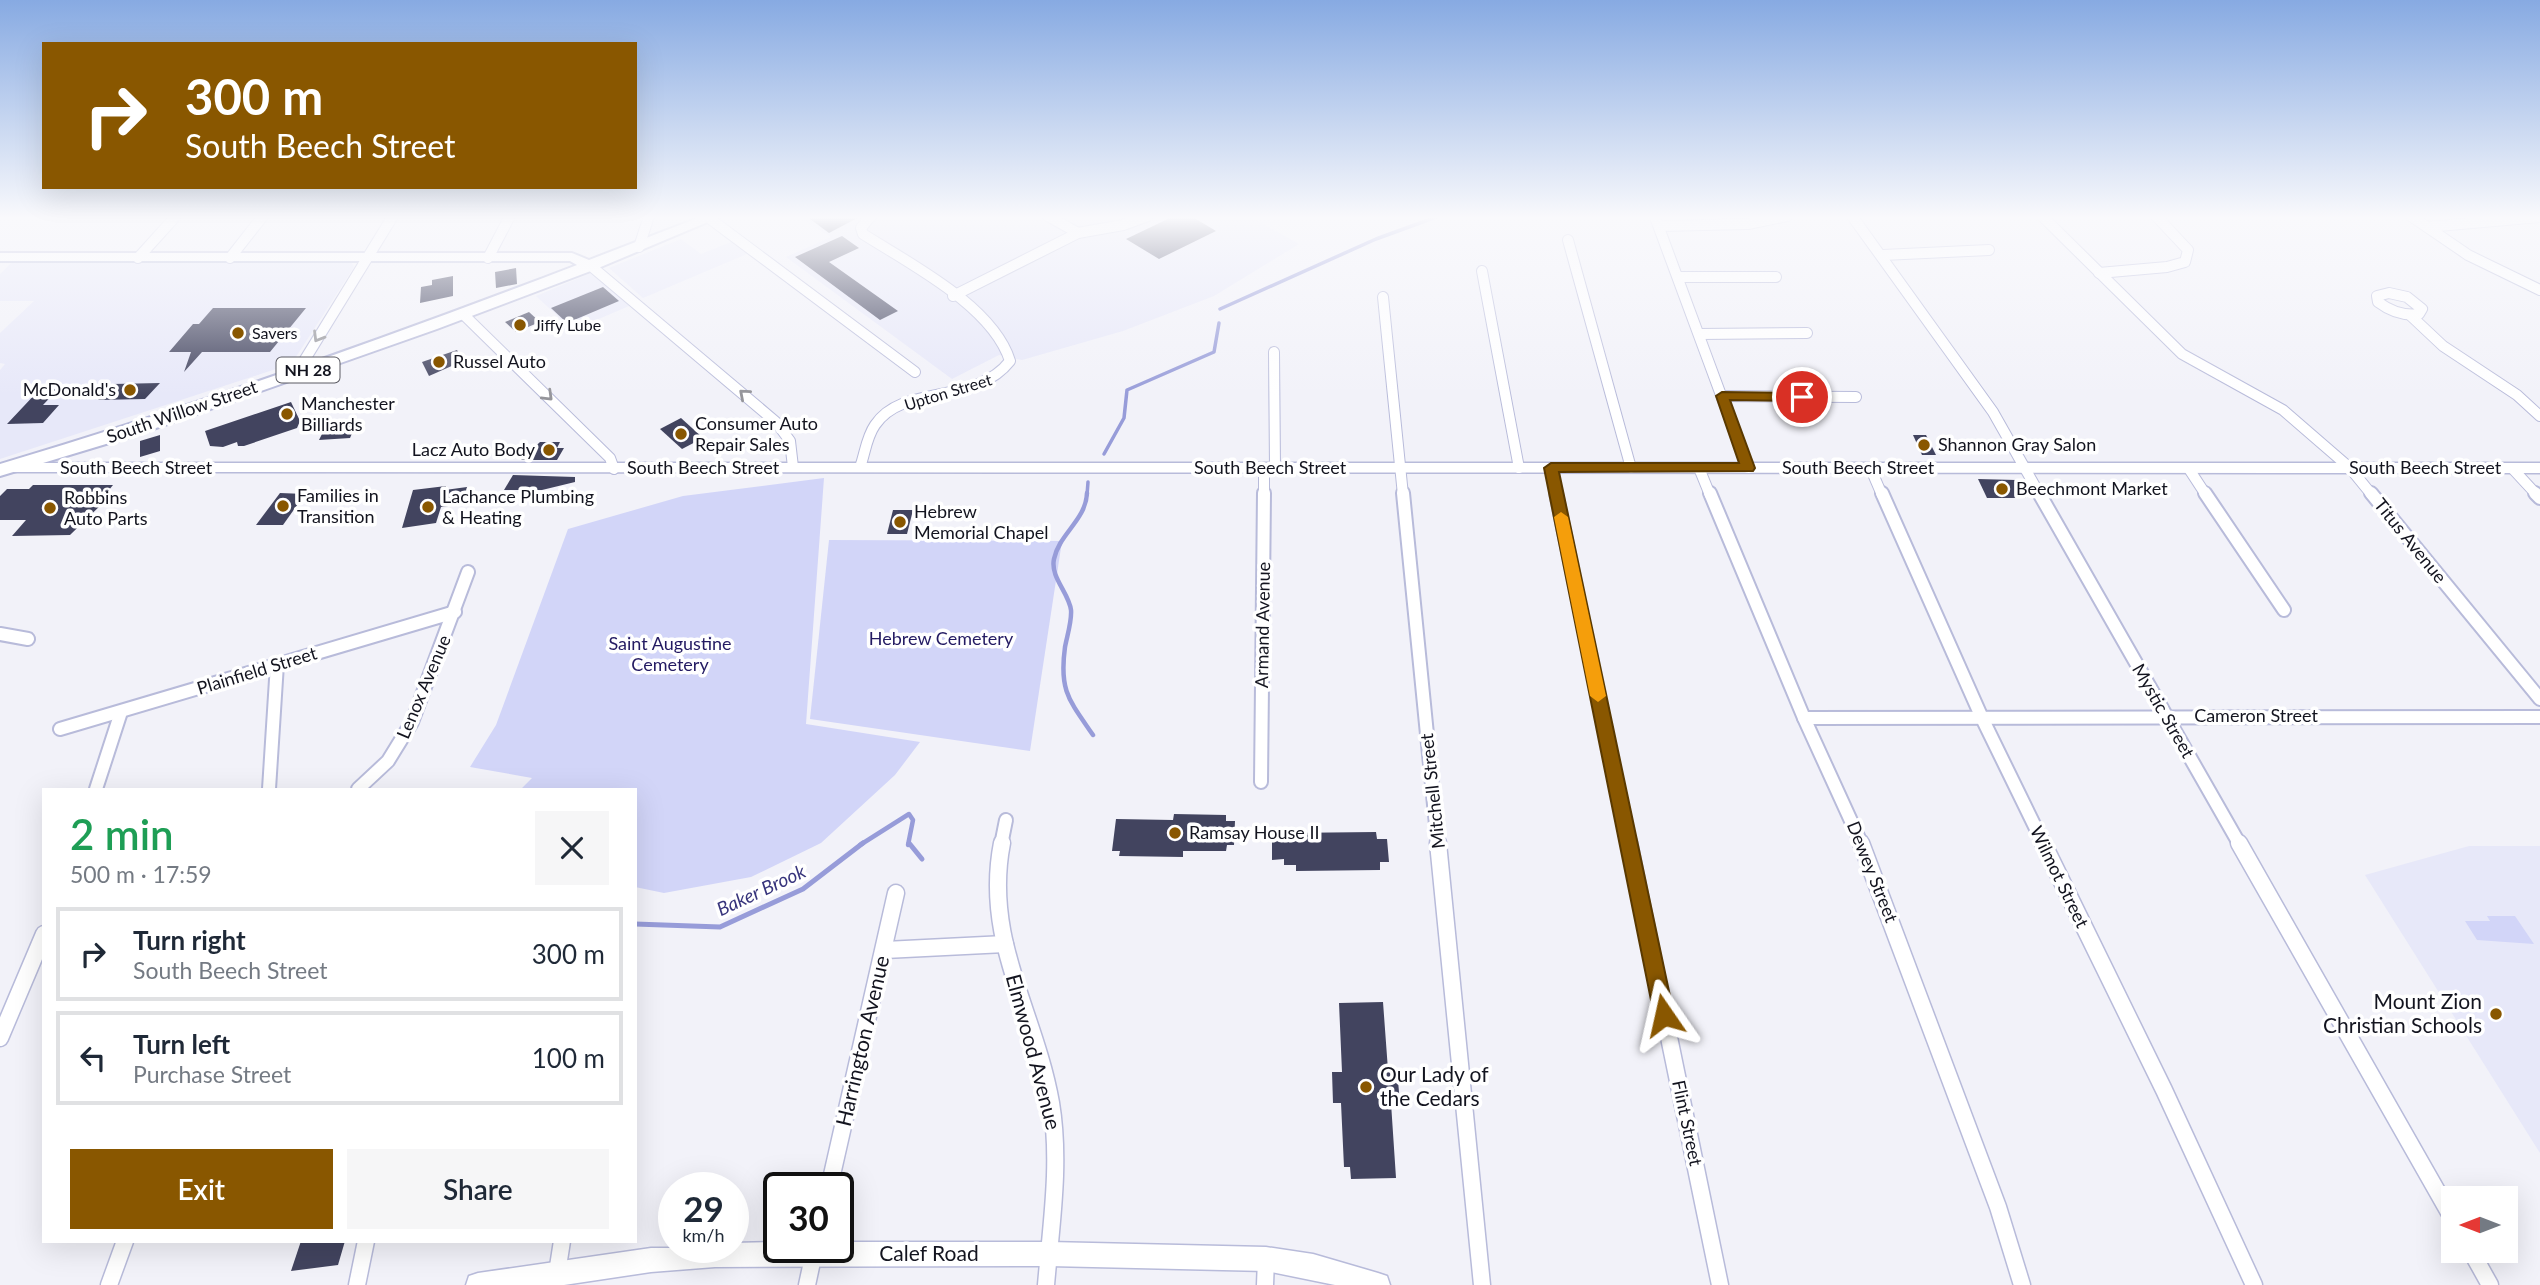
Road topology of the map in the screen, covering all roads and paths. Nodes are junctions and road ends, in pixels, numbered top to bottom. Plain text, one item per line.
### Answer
1 (355, 276) edge
2 (566, 276) edge
3 (604, 276) edge
4 (789, 276) edge
5 (924, 276) edge
6 (993, 276) edge
7 (1483, 276) edge
8 (1578, 276) edge
9 (1896, 276) edge
10 (2102, 276) edge
11 (2511, 276) edge
12 (1678, 277) joint
13 (1776, 277) dead end
14 (2540, 290) edge
15 (953, 296) junction
16 (1383, 298) dead end
17 (464, 315) junction
18 (2410, 315) dead end
19 (1807, 333) dead end
20 (1699, 334) junction
21 (1274, 352) dead end
22 (915, 372) dead end
23 (296, 374) junction
24 (1722, 396) junction
25 (1856, 397) dead end
26 (2540, 416) edge
27 (793, 467) junction
28 (860, 467) junction
29 (1870, 467) junction
30 (3, 468) edge
31 (1270, 468) junction
32 (1519, 468) junction
33 (1551, 468) junction
34 (1631, 468) junction
35 (1699, 468) junction
36 (1748, 468) junction
37 (2025, 468) junction
38 (2350, 468) junction
39 (2512, 468) junction
40 (2540, 468) edge
41 (614, 469) junction
42 (1400, 469) junction
43 (2189, 469) junction
44 (2540, 498) edge
45 (468, 572) dead end
46 (2284, 610) dead end
47 (455, 612) junction
48 (0, 634) edge
49 (28, 639) dead end
50 (277, 664) junction
51 (2540, 699) edge
52 (121, 712) junction
53 (2166, 715) junction
54 (2540, 717) edge
55 (1804, 718) junction
56 (1982, 718) junction
57 (60, 729) dead end
58 (1261, 782) dead end
59 (96, 788) edge
60 (269, 788) edge
61 (359, 788) edge
62 (1006, 820) dead end
63 (897, 893) dead end
64 (42, 939) edge
65 (1005, 944) junction
66 (885, 950) junction
67 (0, 1038) edge
68 (833, 1172) edge
69 (2441, 1198) edge
70 (124, 1243) edge
71 (366, 1243) edge
72 (562, 1243) edge
73 (854, 1252) edge
74 (763, 1253) edge
75 (1049, 1254) junction
76 (1266, 1259) junction
77 (812, 1263) edge
78 (2478, 1264) edge
79 (557, 1273) junction
80 (109, 1285) edge
81 (357, 1285) edge
82 (478, 1285) edge
83 (807, 1285) edge
84 (1046, 1285) edge
85 (1265, 1285) edge
86 (1378, 1285) edge
87 (1482, 1285) edge
88 (1720, 1285) edge
89 (2022, 1285) edge
90 (2254, 1285) edge
91 (2490, 1285) edge

1 -> 23 street
2 - 17 main road, South Willow Street / NH 28
27 -> 3 street
4 - 22 street
5 - 15 street, Upton Street
6 - 15 street
7 - 32 street
8 - 34 street
9 - 37 street, Mystic Street
10 - 38 street, Titus Avenue
11 - 14 street
12 - 13 street
12 - 20 street
15 - 28 street, Upton Street
16 - 42 street, Mitchell Street
17 - 23 main road, South Willow Street / NH 28
17 -> 41 street
18 - 26 street
19 - 20 street
20 - 24 street
21 - 31 street, Armand Avenue
23 - 30 main road, South Willow Street / NH 28
24 - 25 street
24 - 36 street
27 - 28 street, South Beech Street
27 - 41 street, South Beech Street
28 - 31 street, South Beech Street
29 - 36 street, South Beech Street
29 - 37 street, South Beech Street
29 - 56 street, Wilmot Street
30 - 41 street, South Beech Street
31 - 42 street, South Beech Street
31 - 58 street, Armand Avenue
32 - 33 street, South Beech Street
32 - 42 street, South Beech Street
33 - 34 street, South Beech Street
33 - 88 street, Flint Street
34 - 35 street, South Beech Street
35 - 36 street, South Beech Street
35 - 55 street, Dewey Street
37 - 43 street, South Beech Street
37 - 53 street, Mystic Street
38 - 39 street, South Beech Street
38 - 43 street, South Beech Street
38 - 51 street, Titus Avenue
39 - 40 street, South Beech Street
39 - 44 street
42 - 87 street, Mitchell Street
43 - 46 street
45 - 47 street, Lenox Avenue
47 - 50 street, Plainfield Street
47 - 61 street, Lenox Avenue
48 - 49 street
50 - 52 street, Plainfield Street
50 - 60 street
52 - 57 street, Plainfield Street
52 - 59 street
53 - 54 street, Cameron Street
53 - 56 street, Cameron Street
53 - 69 street, Mystic Street
55 - 56 street, Cameron Street
55 - 89 street, Dewey Street
56 - 90 street, Wilmot Street
62 - 65 street, Elmwood Avenue
63 - 66 street, Harrington Avenue
64 - 67 street
65 - 66 street
65 - 75 street, Elmwood Avenue
66 - 68 street, Harrington Avenue
70 - 80 street
71 - 81 street
72 - 79 street
73 - 75 street, Calef Road
74 - 79 street, Calef Road
75 - 76 street, Calef Road
75 - 84 street, Elmwood Avenue
76 - 85 street
76 - 86 street, Calef Road
77 - 83 street
78 - 91 street
79 - 82 street, Calef Road

